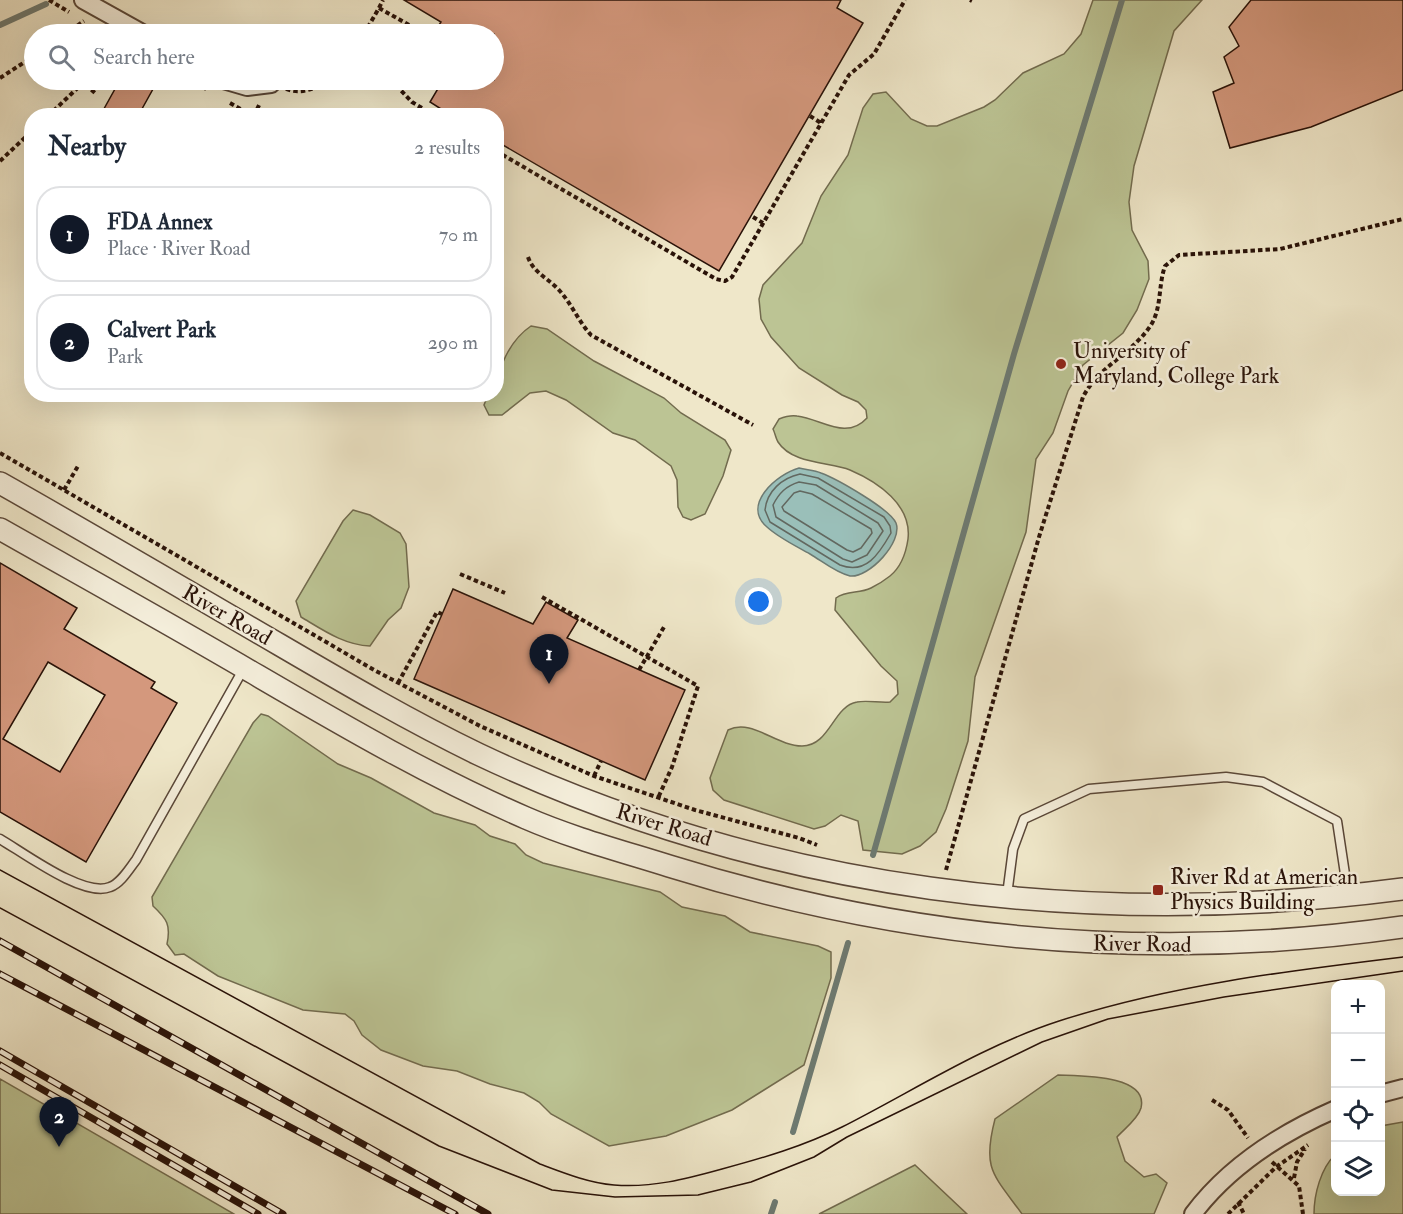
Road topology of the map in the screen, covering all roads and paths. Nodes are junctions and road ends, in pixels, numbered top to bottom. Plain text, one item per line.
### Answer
1 (83, 0) edge
2 (383, 0) edge
3 (905, 0) edge
4 (379, 8) junction
5 (126, 24) edge
6 (370, 24) edge
7 (407, 24) edge
8 (24, 62) edge
9 (0, 78) edge
10 (73, 90) edge
11 (91, 90) edge
12 (288, 90) edge
13 (307, 90) edge
14 (401, 90) edge
15 (94, 93) dead end
16 (56, 108) edge
17 (422, 108) edge
18 (810, 116) dead end
19 (821, 123) junction
20 (24, 138) edge
21 (504, 157) edge
22 (0, 160) edge
23 (753, 217) dead end
24 (1403, 219) edge
25 (763, 223) junction
26 (528, 257) dead end
27 (753, 425) dead end
28 (0, 453) edge
29 (78, 466) dead end
30 (0, 483) edge
31 (64, 490) junction
32 (0, 529) edge
33 (460, 574) dead end
34 (505, 593) dead end
35 (542, 597) dead end
36 (442, 614) dead end
37 (664, 627) dead end
38 (647, 656) junction
39 (244, 668) junction
40 (639, 670) dead end
41 (398, 683) junction
42 (601, 760) dead end
43 (594, 776) junction
44 (658, 798) junction
45 (0, 839) edge
46 (820, 847) dead end
47 (944, 874) dead end
48 (1403, 889) edge
49 (1348, 894) junction
50 (1007, 898) junction
51 (1403, 927) edge
52 (1403, 1088) edge
53 (1385, 1093) edge
54 (1212, 1100) dead end
55 (1331, 1111) edge
56 (1318, 1140) dead end
57 (1309, 1144) junction
58 (1261, 1150) junction
59 (1276, 1167) junction
60 (1294, 1179) junction
61 (1238, 1202) junction
62 (1193, 1214) edge
63 (1228, 1214) edge
64 (1244, 1214) edge
65 (1303, 1214) edge

1 - 5 street
2 - 4 path
3 - 19 path
4 - 6 path
4 - 7 path
8 - 9 path
10 - 16 path
11 - 15 path
12 - 13 path
14 - 17 path
18 - 19 path
19 - 25 path
20 - 22 path
21 - 25 path
23 - 25 path
24 - 47 path
26 - 27 path
28 - 31 path
29 - 31 path
30 - 50 street, River Road
31 - 41 path
32 - 39 street, River Road
33 - 34 path
35 - 38 path
36 - 41 path
37 - 38 path
38 - 40 path
38 - 44 path
39 - 45 lane
39 - 51 street, River Road
41 - 43 path
42 - 43 path
43 - 44 path
44 - 46 path
48 - 49 street, River Road
49 - 50 street, River Road
49 - 50 lane
52 - 53 street
54 - 58 path
55 - 58 street
56 - 57 path
57 - 59 path
57 - 60 path
58 - 59 path
58 - 62 street
59 - 60 path
59 - 61 path
60 - 65 path
61 - 63 path
61 - 64 path

